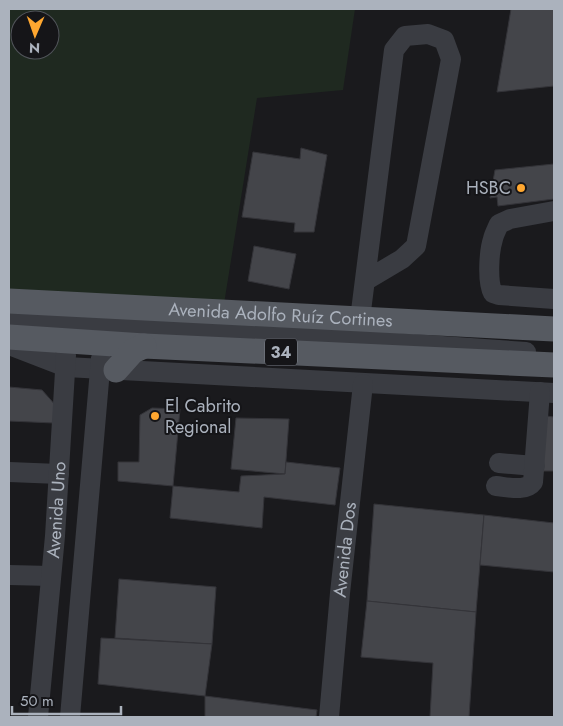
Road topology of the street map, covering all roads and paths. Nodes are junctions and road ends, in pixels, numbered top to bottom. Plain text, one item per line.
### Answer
1 (554, 211) edge
2 (365, 280) junction
3 (554, 299) edge
4 (9, 300) edge
5 (9, 312) edge
6 (9, 317) edge
7 (360, 319) junction
8 (67, 320) junction
9 (104, 322) junction
10 (554, 329) edge
11 (9, 337) edge
12 (554, 342) edge
13 (9, 345) edge
14 (144, 346) junction
15 (554, 354) edge
16 (554, 365) edge
17 (66, 367) junction
18 (108, 370) junction
19 (363, 384) junction
20 (547, 393) edge
21 (499, 463) dead end
22 (535, 466) junction
23 (9, 472) edge
24 (59, 474) junction
25 (496, 486) dead end
26 (55, 536) junction
27 (86, 538) junction
28 (9, 575) edge
29 (51, 576) junction
30 (38, 717) edge
31 (70, 717) edge
32 (329, 717) edge

1 - 3 street
2 - 2 street
2 - 7 street
4 - 8 main road, Avenida Adolfo Ruíz Cortines / 34
5 - 8 street
6 - 8 street
7 - 9 main road, Avenida Adolfo Ruíz Cortines / 34
7 - 10 main road, Avenida Adolfo Ruíz Cortines / 34
8 - 9 main road, Avenida Adolfo Ruíz Cortines / 34
8 - 9 main road, Avenida Adolfo Ruíz Cortines / 34
8 - 11 main road, Avenida Adolfo Ruíz Cortines / 34
8 - 17 street, Avenida Uno
9 - 12 street
9 - 14 main road, Avenida Adolfo Ruíz Cortines / 34
9 - 15 street
9 - 18 street, Avenida Uno
13 - 17 street
14 - 16 main road, Avenida Adolfo Ruíz Cortines / 34
14 - 18 main road
17 - 18 street
17 - 24 street, Avenida Uno
18 - 19 street
18 - 27 street, Avenida Uno
19 - 20 street
19 - 32 street, Avenida Dos
20 - 22 street
21 - 22 street
22 - 25 street
23 - 24 street
24 - 26 street, Avenida Uno
26 - 27 street
26 - 29 street, Avenida Uno
27 - 31 street, Avenida Uno
28 - 29 street
29 - 30 street, Avenida Uno

